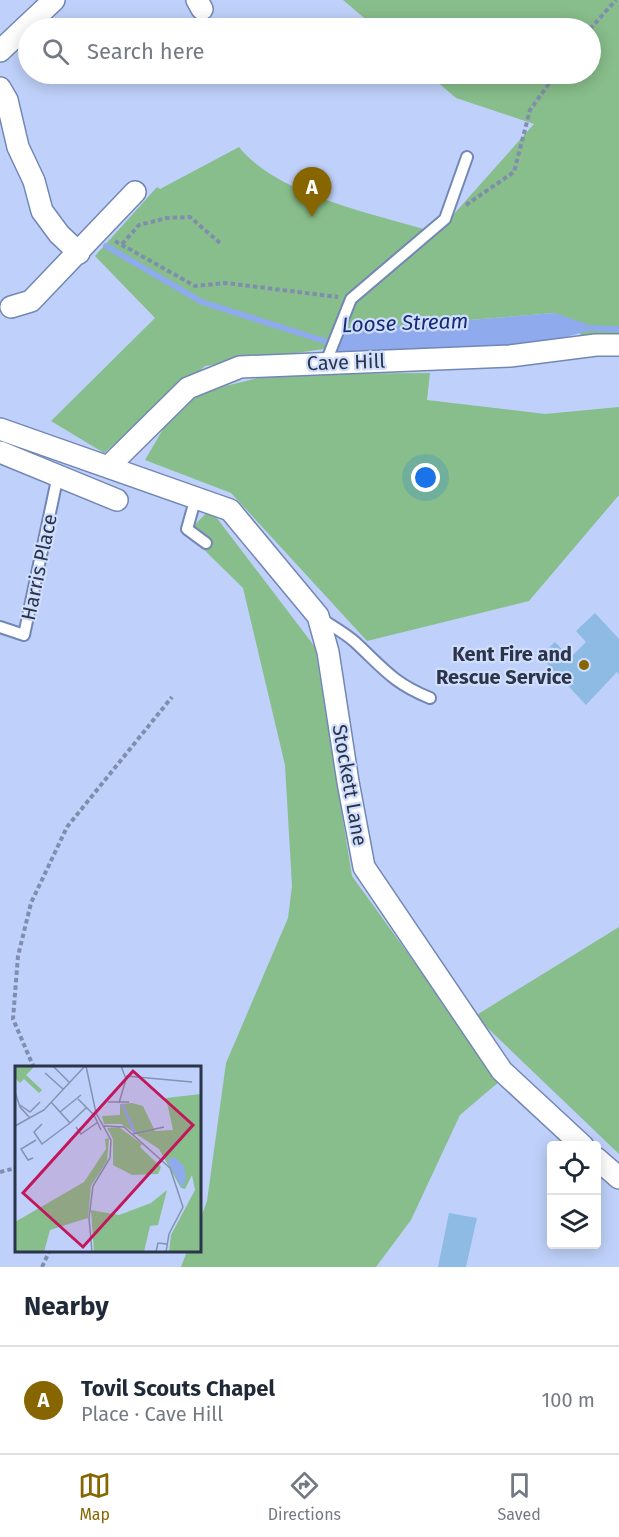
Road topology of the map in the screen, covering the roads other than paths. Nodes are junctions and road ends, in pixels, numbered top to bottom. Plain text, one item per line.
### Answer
1 (54, 0) edge
2 (35, 18) edge
3 (18, 34) edge
4 (0, 51) edge
5 (0, 88) edge
6 (467, 157) dead end
7 (135, 192) dead end
8 (79, 253) junction
9 (11, 307) dead end
10 (619, 345) edge
11 (326, 362) junction
12 (0, 429) edge
13 (0, 452) edge
14 (109, 466) junction
15 (58, 474) junction
16 (196, 497) junction
17 (117, 500) dead end
18 (206, 543) dead end
19 (318, 616) junction
20 (0, 627) edge
21 (430, 698) dead end
22 (578, 1141) edge
23 (601, 1162) edge
24 (619, 1178) edge

1 - 2 street
3 - 4 street
5 - 8 street
6 - 11 lane
7 - 8 street
8 - 9 street
10 - 11 street, Cave Hill
11 - 14 street, Cave Hill
12 - 14 street, Stockett Lane
13 - 15 street
14 - 16 street, Stockett Lane
15 - 17 street
15 - 20 lane, Harris Place
16 - 18 lane
16 - 19 street, Stockett Lane
19 - 21 lane
19 - 22 street, Stockett Lane
23 - 24 street

